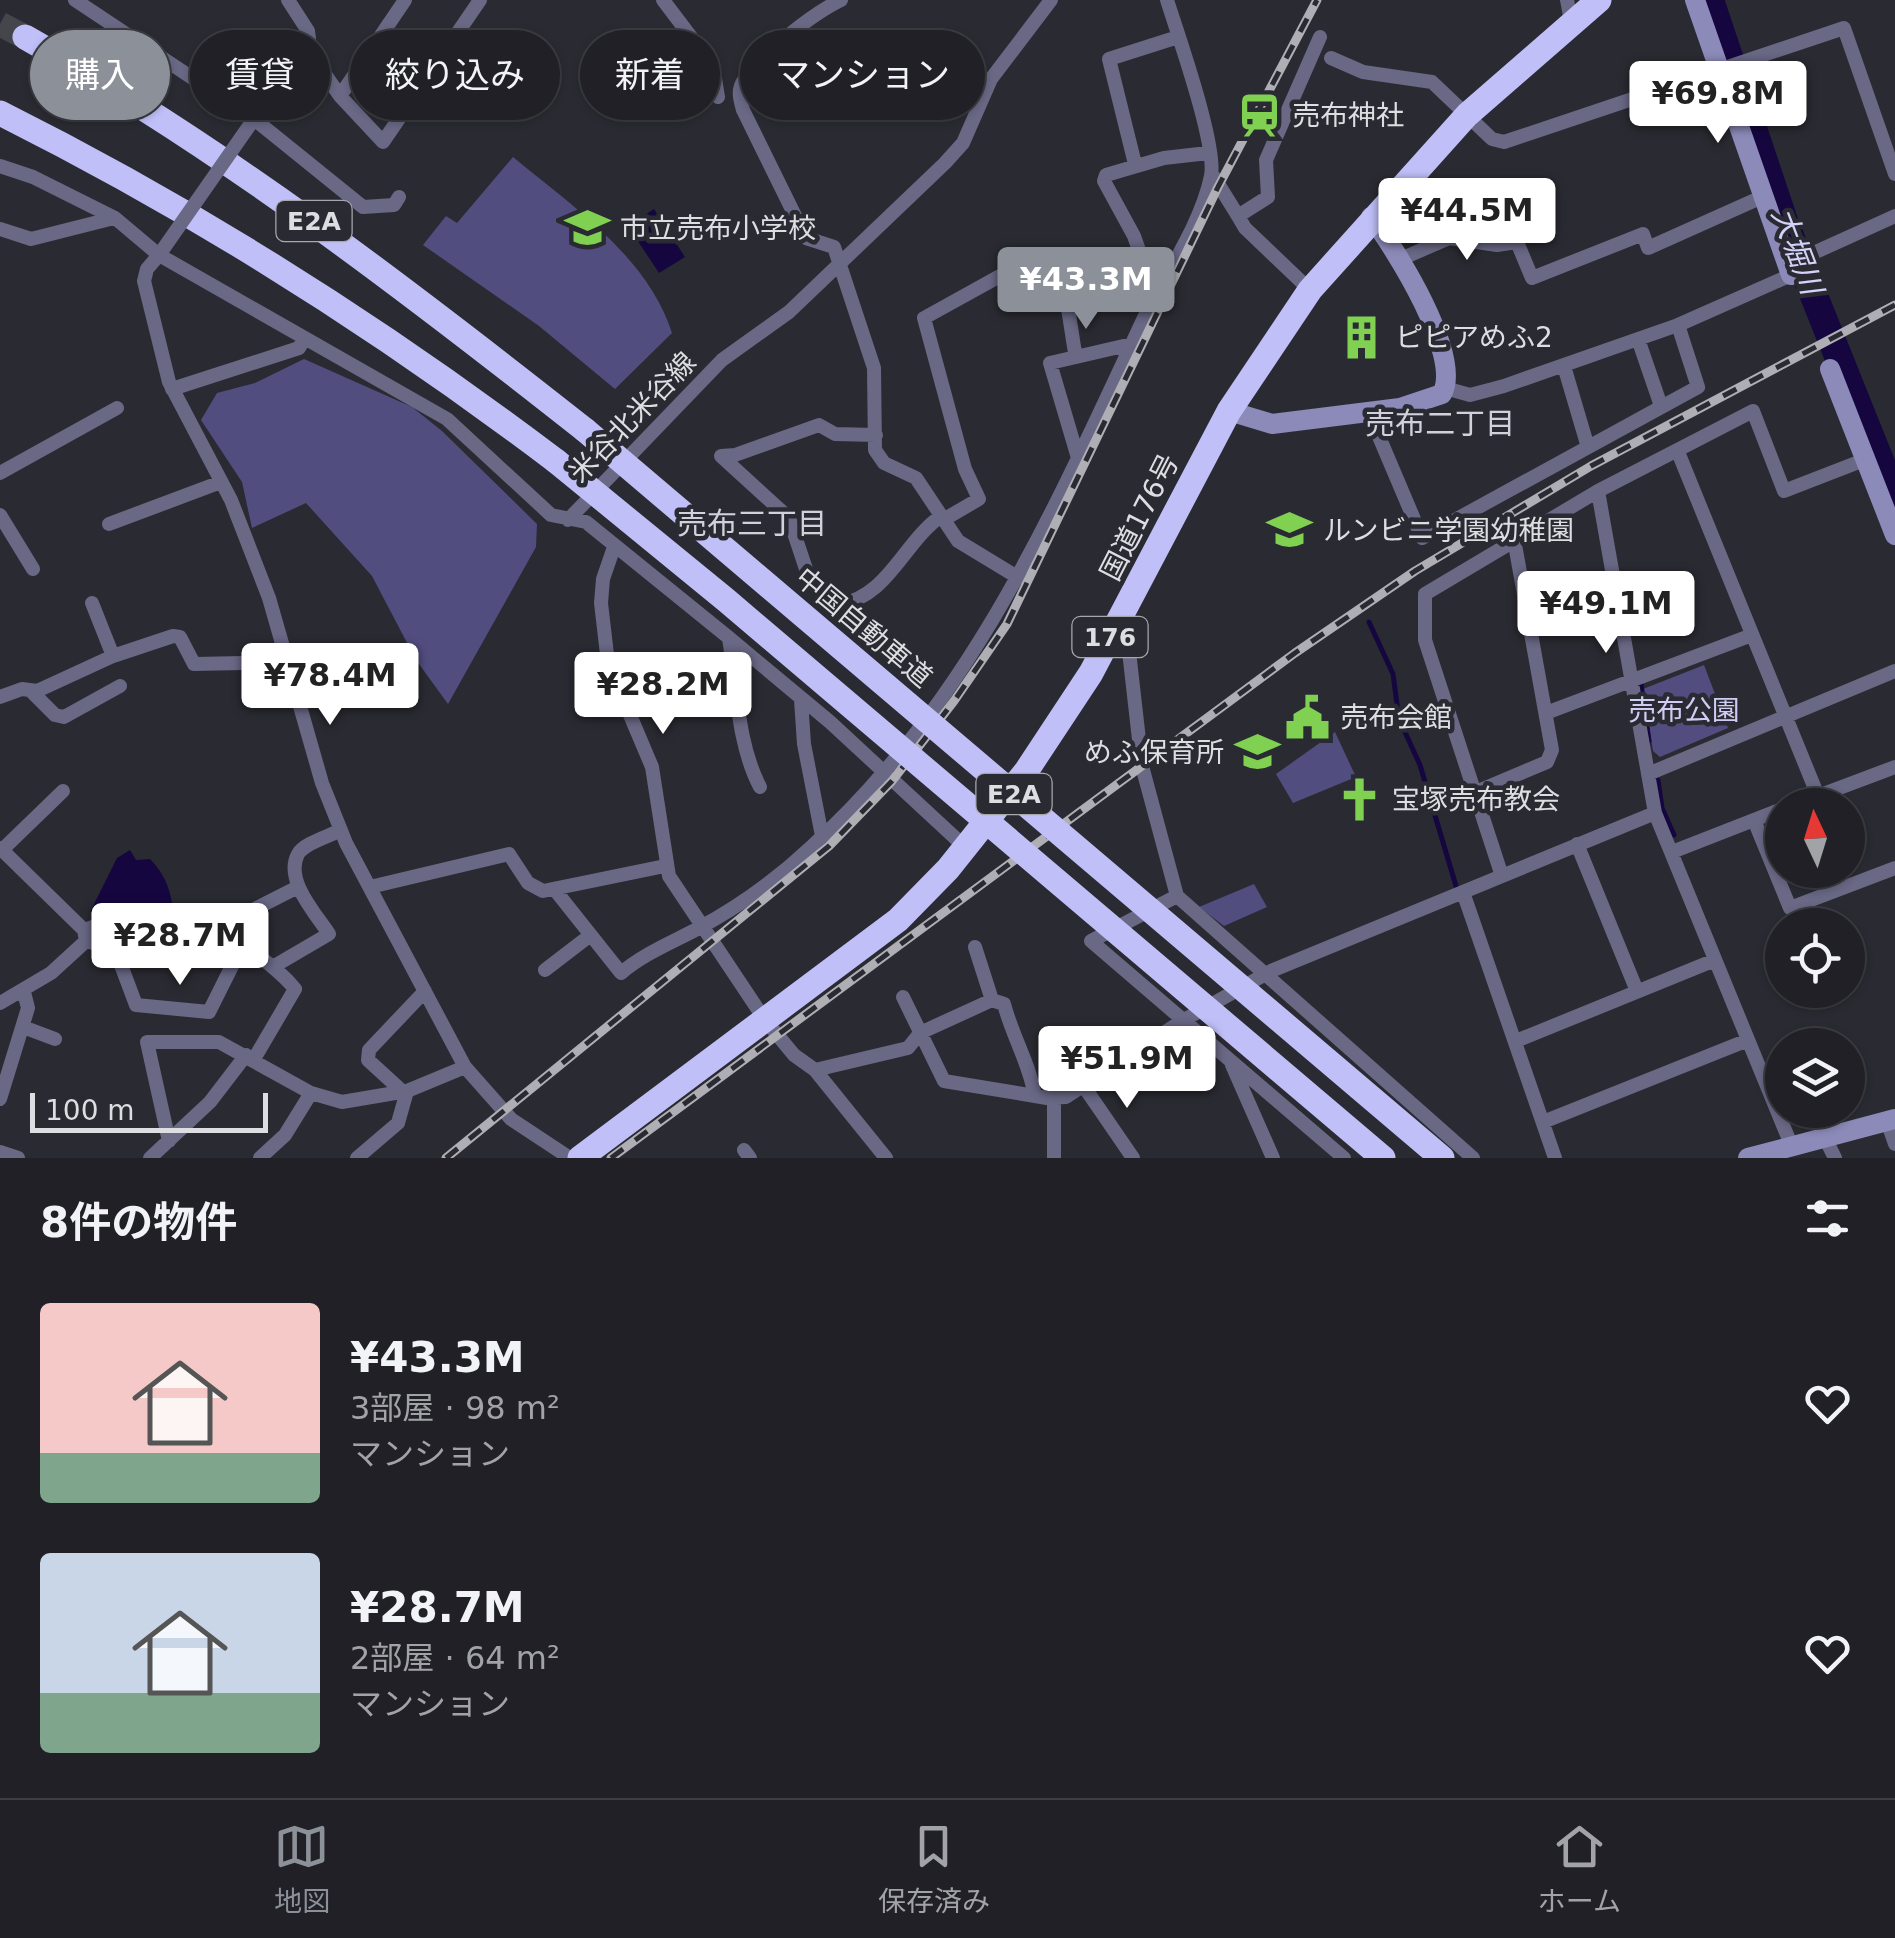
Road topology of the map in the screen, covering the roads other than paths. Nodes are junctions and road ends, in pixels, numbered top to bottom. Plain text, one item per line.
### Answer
1 (76, 0) edge
2 (288, 0) edge
3 (406, 0) edge
4 (480, 0) edge
5 (663, 0) edge
6 (841, 0) edge
7 (1051, 0) edge
8 (1167, 0) edge
9 (1599, 0) edge
10 (1695, 0) edge
11 (1569, 10) edge
12 (308, 30) edge
13 (686, 30) edge
14 (1178, 37) junction
15 (1320, 37) dead end
16 (24, 38) tunnel mouth
17 (1331, 58) dead end
18 (1727, 66) junction
19 (190, 76) edge
20 (330, 82) edge
21 (340, 96) junction
22 (0, 113) edge
23 (1467, 115) junction
24 (253, 120) edge
25 (255, 120) edge
26 (1208, 153) junction
27 (1135, 164) junction
28 (0, 166) edge
29 (1212, 174) junction
30 (1895, 174) edge
31 (1762, 196) junction
32 (399, 198) dead end
33 (1238, 216) junction
34 (1895, 216) edge
35 (1372, 217) junction
36 (115, 218) junction
37 (2, 230) edge
38 (159, 255) junction
39 (1403, 258) junction
40 (841, 265) junction
41 (1795, 265) junction
42 (1310, 290) junction
43 (1155, 296) junction
44 (1678, 325) junction
45 (1638, 339) junction
46 (303, 341) junction
47 (1132, 344) junction
48 (1076, 357) junction
49 (1564, 366) junction
50 (1830, 369) dead end
51 (1446, 388) junction
52 (172, 389) junction
53 (1661, 406) junction
54 (117, 408) dead end
55 (1229, 411) junction
56 (1369, 413) junction
57 (876, 435) junction
58 (1587, 444) junction
59 (1678, 452) junction
60 (1078, 458) junction
61 (1864, 460) junction
62 (0, 473) edge
63 (221, 482) junction
64 (1598, 491) junction
65 (0, 516) edge
66 (942, 518) junction
67 (568, 520) junction
68 (109, 524) dead end
69 (1895, 535) edge
70 (1514, 539) junction
71 (614, 547) junction
72 (33, 569) dead end
73 (1019, 578) junction
74 (92, 603) dead end
75 (1124, 611) junction
76 (1752, 635) junction
77 (728, 637) junction
78 (113, 656) junction
79 (289, 662) junction
80 (1895, 671) edge
81 (1631, 683) junction
82 (120, 686) dead end
83 (30, 690) junction
84 (0, 697) edge
85 (801, 700) junction
86 (1546, 713) junction
87 (1785, 715) junction
88 (1895, 767) edge
89 (884, 773) junction
90 (1648, 774) junction
91 (760, 787) dead end
92 (1815, 788) edge
93 (1839, 788) edge
94 (63, 790) dead end
95 (1476, 792) junction
96 (1655, 813) junction
97 (1765, 816) edge
98 (1754, 820) junction
99 (341, 830) junction
100 (822, 836) junction
101 (1577, 844) junction
102 (965, 847) junction
103 (1672, 852) junction
104 (2, 853) edge
105 (665, 866) junction
106 (1895, 868) edge
107 (1502, 873) junction
108 (298, 886) junction
109 (370, 887) junction
110 (555, 890) junction
111 (1464, 895) junction
112 (1176, 896) junction
113 (223, 925) junction
114 (701, 927) junction
115 (85, 936) junction
116 (588, 937) junction
117 (974, 947) dead end
118 (115, 949) junction
119 (239, 952) junction
120 (1715, 960) junction
121 (276, 966) junction
122 (545, 970) dead end
123 (1263, 976) junction
124 (425, 990) junction
125 (1636, 991) junction
126 (24, 992) junction
127 (903, 997) dead end
128 (992, 1000) junction
129 (0, 1003) edge
130 (765, 1020) junction
131 (1182, 1022) junction
132 (23, 1027) junction
133 (920, 1034) junction
134 (55, 1038) dead end
135 (1748, 1040) junction
136 (1516, 1041) junction
137 (250, 1057) junction
138 (1230, 1060) junction
139 (465, 1066) junction
140 (815, 1070) junction
141 (1084, 1088) junction
142 (405, 1091) junction
143 (311, 1093) junction
144 (1034, 1096) junction
145 (1054, 1098) junction
146 (0, 1099) edge
147 (1891, 1120) edge
148 (1543, 1122) junction
149 (1824, 1138) junction
150 (170, 1141) junction
151 (1895, 1144) edge
152 (1792, 1146) junction
153 (0, 1152) edge
154 (580, 1157) edge
155 (18, 1158) edge
156 (150, 1158) edge
157 (260, 1158) edge
158 (357, 1158) edge
159 (886, 1158) edge
160 (1054, 1158) edge
161 (1133, 1158) edge
162 (1274, 1158) edge
163 (1344, 1158) edge
164 (1383, 1158) edge
165 (1442, 1158) edge
166 (1473, 1158) edge
167 (1555, 1158) edge
168 (1748, 1158) edge
169 (1836, 1158) edge

1 - 19 street
2 - 12 street
3 - 21 street
4 - 21 street
5 - 13 street
6 - 40 street
7 - 40 street, 米谷北米谷線
8 - 14 street
9 - 11 highway, 国道176号 / 176
10 - 18 street
11 - 23 highway, 国道176号 / 176
14 - 26 street
14 - 27 street
15 - 33 street
16 - 165 highway, 中国自動車道 / E2A, bridge
17 - 23 street
18 - 23 street
18 - 30 street
18 - 31 street
20 - 21 street
22 - 164 highway, E2A, bridge
23 - 35 highway, 国道176号 / 176
24 - 38 street, bridge
25 - 32 street
26 - 27 street
26 - 29 street
27 - 43 street
28 - 36 street
29 - 33 street
29 - 43 street
31 - 39 street
31 - 41 street
33 - 42 street
34 - 41 street
35 - 39 street
35 - 42 highway, 国道176号 / 176
36 - 37 street
36 - 38 street
38 - 46 street
38 - 52 street
39 - 51 street
40 - 57 street
40 - 67 street, 米谷北米谷線
41 - 44 street
42 - 55 highway, 国道176号 / 176
43 - 47 street
44 - 45 street
44 - 53 street
45 - 49 street
45 - 53 street
46 - 52 street
46 - 67 street
47 - 48 street
47 - 60 street
48 - 60 street
48 - 66 street
49 - 51 street
49 - 58 street
50 - 61 street
51 - 56 street
52 - 63 street
53 - 58 street
54 - 62 street
55 - 56 street
55 - 75 highway, 国道176号 / 176
56 - 58 street
57 - 66 street
57 - 66 street
59 - 61 street
59 - 64 street
59 - 76 street
60 - 73 street
61 - 69 street
63 - 68 street
63 - 79 street
64 - 70 street
64 - 81 street
65 - 72 street
66 - 73 street
67 - 71 street
70 - 86 street
70 - 95 street
71 - 77 street
71 - 105 street
73 - 89 street
74 - 78 street
75 - 102 highway, 国道176号 / 176
75 - 112 street
76 - 81 street
76 - 87 street
77 - 85 street
77 - 91 street
78 - 79 street
78 - 83 street
79 - 99 street
80 - 87 street
81 - 86 street
81 - 90 street
82 - 83 street
83 - 84 street
85 - 89 street
85 - 100 street
86 - 95 street
87 - 90 street
87 - 92 street
88 - 93 street
89 - 100 street
89 - 102 street
90 - 96 street
94 - 104 street
95 - 107 street
96 - 101 street
96 - 103 street
97 - 98 street
98 - 103 street
98 - 106 street
99 - 108 street
99 - 109 street
100 - 114 street
101 - 107 street
101 - 125 street
102 - 130 highway, 国道176号 / 176
103 - 120 street
104 - 115 street
105 - 110 street
105 - 114 street
107 - 111 street
108 - 113 street
108 - 121 street
109 - 110 street
109 - 124 street
110 - 116 street
111 - 123 street
111 - 136 street
112 - 123 street
112 - 131 street
113 - 115 street
113 - 119 street
114 - 116 street
114 - 130 street
115 - 118 street
115 - 126 street
116 - 122 street
117 - 128 street
118 - 119 street
118 - 119 street
119 - 121 street
120 - 125 street
120 - 135 street
121 - 137 street
123 - 131 street
123 - 166 street
124 - 139 street
124 - 142 street
125 - 136 street
126 - 129 street
126 - 132 street
127 - 133 street
128 - 133 street
128 - 144 street
130 - 140 street
130 - 154 highway, 国道176号 / 176
131 - 138 street
131 - 141 street
132 - 134 street
132 - 146 street
133 - 140 street
133 - 144 street
135 - 148 street
135 - 152 street
136 - 148 street
137 - 143 street
137 - 150 street
137 - 150 street
138 - 162 street
138 - 163 street
139 - 142 street
139 - 154 street
140 - 159 street
141 - 145 street
141 - 161 street
142 - 143 street
142 - 158 street
143 - 157 street
144 - 145 street
145 - 160 street
147 - 149 street
147 - 151 street
148 - 167 street
149 - 152 street
149 - 169 street
150 - 156 street
152 - 168 street
153 - 155 street

